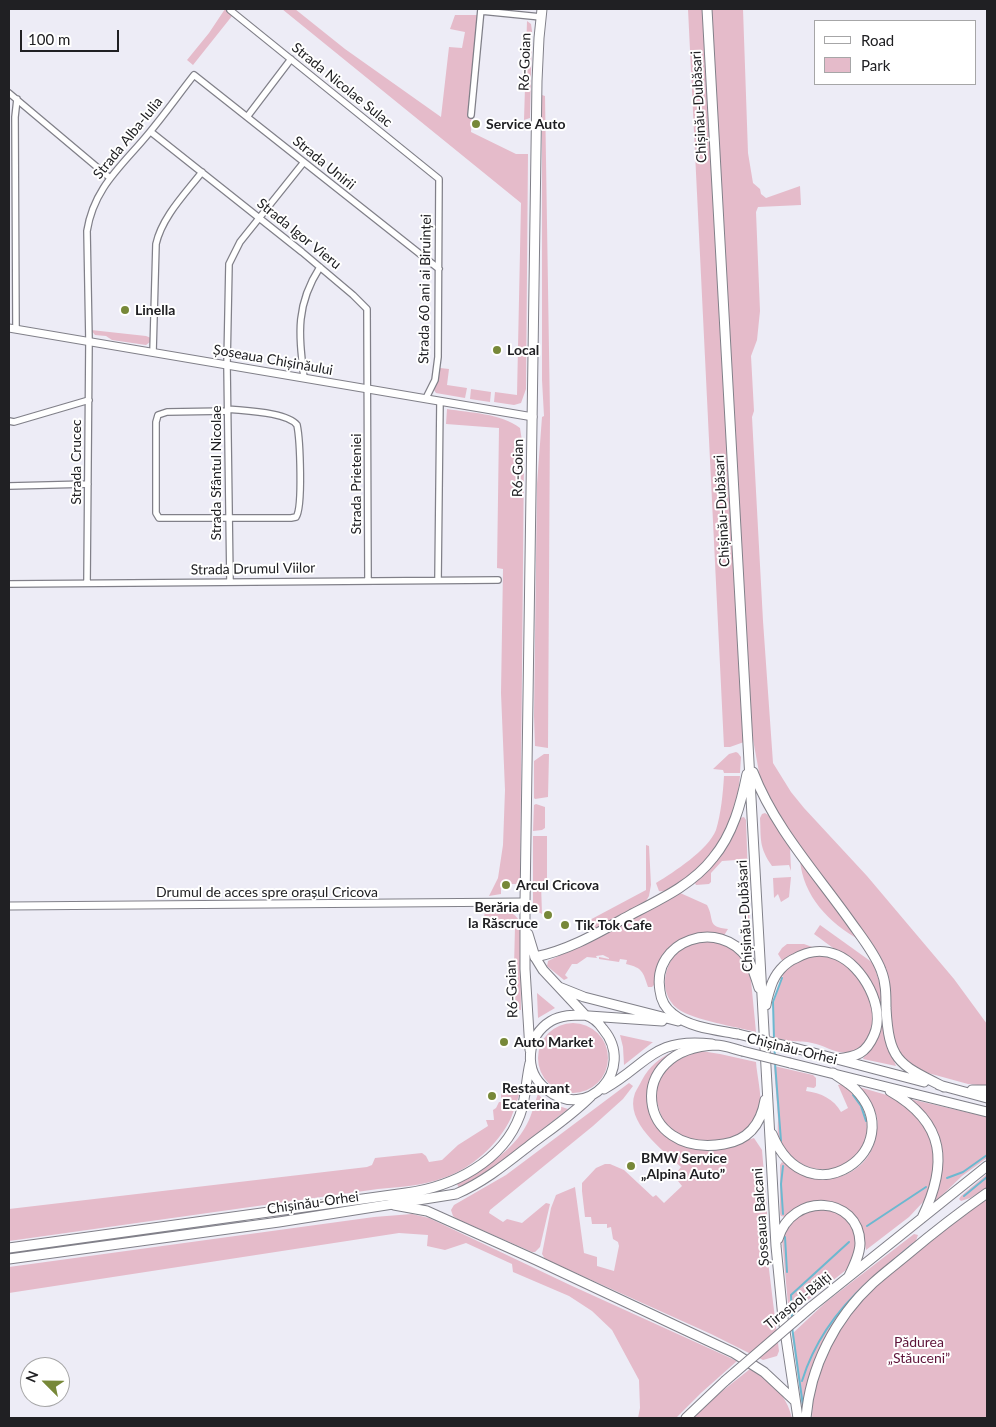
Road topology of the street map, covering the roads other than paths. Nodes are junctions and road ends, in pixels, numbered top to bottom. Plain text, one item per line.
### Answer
1 (707, 9) edge
2 (230, 10) edge
3 (481, 10) edge
4 (542, 13) edge
5 (291, 59) junction
6 (194, 75) joint
7 (9, 93) edge
8 (17, 100) junction
9 (471, 115) dead end
10 (247, 117) junction
11 (151, 132) junction
12 (304, 162) junction
13 (202, 172) junction
14 (110, 178) junction
15 (439, 179) joint
16 (258, 218) junction
17 (320, 267) junction
18 (439, 269) junction
19 (12, 328) edge
20 (89, 341) junction
21 (153, 352) junction
22 (227, 364) junction
23 (304, 378) junction
24 (369, 389) junction
25 (426, 398) junction
26 (88, 400) junction
27 (440, 401) junction
28 (228, 410) junction
29 (533, 417) junction
30 (9, 421) edge
31 (88, 484) junction
32 (9, 486) edge
33 (228, 518) junction
34 (368, 580) junction
35 (438, 580) junction
36 (498, 580) dead end
37 (230, 582) junction
38 (9, 584) edge
39 (87, 584) junction
40 (750, 762) junction
41 (525, 902) junction
42 (9, 906) edge
43 (526, 927) junction
44 (535, 957) junction
45 (559, 986) junction
46 (763, 997) junction
47 (608, 1003) junction
48 (764, 1012) junction
49 (589, 1016) junction
50 (678, 1021) junction
51 (690, 1023) junction
52 (718, 1045) junction
53 (530, 1050) junction
54 (838, 1059) junction
55 (530, 1062) junction
56 (833, 1073) junction
57 (879, 1085) junction
58 (944, 1086) junction
59 (768, 1088) junction
60 (959, 1090) junction
61 (987, 1090) edge
62 (599, 1091) junction
63 (591, 1096) junction
64 (987, 1098) edge
65 (987, 1112) edge
66 (770, 1128) junction
67 (987, 1166) edge
68 (987, 1193) edge
69 (394, 1205) junction
70 (932, 1210) junction
71 (920, 1220) junction
72 (942, 1225) junction
73 (776, 1246) junction
74 (9, 1248) edge
75 (9, 1260) edge
76 (848, 1278) junction
77 (795, 1401) junction
78 (686, 1418) edge
79 (798, 1418) edge
80 (806, 1418) edge

1 - 40 main road, Chișinău-Dubăsari
2 - 5 street, Strada Nicolae Sulac
3 - 4 street
3 - 9 street
4 - 29 main road, R6-Goian
5 - 10 street
5 - 15 street, Strada Nicolae Sulac
6 - 10 street, Strada Unirii
6 - 11 street, Strada Alba-Iulia
7 - 8 street
8 - 14 street
8 - 19 street
10 - 12 street, Strada Unirii
11 - 13 street, Strada Igor Vieru
11 - 14 street, Strada Alba-Iulia
12 - 16 street, Strada Sfântul Nicolae
12 - 18 street, Strada Unirii
13 - 16 street, Strada Igor Vieru
13 - 21 street
14 - 20 street, Strada Alba-Iulia
15 - 18 street, Strada 60 ani ai Biruinței
16 - 17 street, Strada Igor Vieru
16 - 22 street, Strada Sfântul Nicolae
17 - 23 street
17 - 24 street, Strada Igor Vieru
18 - 25 street, Strada 60 ani ai Biruinței
19 - 20 street, Șoseaua Chișinăului
20 - 21 street, Șoseaua Chișinăului
20 - 26 street, Strada Crucec
21 - 22 street, Șoseaua Chișinăului
22 - 23 street, Șoseaua Chișinăului
22 - 28 street, Strada Sfântul Nicolae
23 - 24 street, Șoseaua Chișinăului
24 - 25 street, Șoseaua Chișinăului
24 - 34 street, Strada Prieteniei
25 - 27 street, Șoseaua Chișinăului
26 - 30 street
26 - 31 street, Strada Crucec
27 - 29 street, Șoseaua Chișinăului
27 - 35 street
28 - 33 street, Strada Sfântul Nicolae
28 - 33 street
28 - 33 street
29 - 41 main road, R6-Goian
31 - 32 street
31 - 39 street, Strada Crucec
33 - 37 street, Strada Sfântul Nicolae
34 - 35 street, Strada Drumul Viilor
34 - 37 street, Strada Drumul Viilor
35 - 36 street, Strada Drumul Viilor
37 - 39 street, Strada Drumul Viilor
38 - 39 street, Strada Drumul Viilor
40 - 44 main road
40 - 46 main road, Chișinău-Dubăsari
40 - 58 main road
41 - 42 street, Drumul de acces spre orașul Cricova
41 - 43 main road, R6-Goian
43 - 44 main road, R6-Goian
43 - 53 main road, R6-Goian
44 - 45 main road, R6-Goian
45 - 47 main road
45 - 49 main road, R6-Goian
46 - 48 main road, Chișinău-Dubăsari
46 - 51 main road
47 - 49 main road
47 - 50 main road
48 - 54 main road
48 - 59 main road, Șoseaua Balcani
49 - 50 main road, Chișinău-Orhei
49 - 53 main road
49 - 62 main road
50 - 51 main road, Chișinău-Orhei
51 - 54 main road, Chișinău-Orhei, bridge
52 - 56 main road, Chișinău-Orhei, bridge
52 - 59 main road
52 - 62 main road, Chișinău-Orhei
53 - 55 main road
54 - 58 main road, Chișinău-Orhei
55 - 63 main road
55 - 74 main road, Chișinău-Orhei
56 - 57 main road, Chișinău-Orhei
56 - 66 main road
57 - 65 main road, Chișinău-Orhei
57 - 71 main road
58 - 60 main road, Chișinău-Orhei
59 - 66 main road, Șoseaua Balcani
60 - 61 main road
60 - 64 main road, Chișinău-Orhei
62 - 63 main road
63 - 69 main road, Chișinău-Orhei
66 - 73 main road, Șoseaua Balcani
67 - 70 main road, Tiraspol-Bălți
68 - 72 main road
69 - 75 main road, Chișinău-Orhei
69 - 77 main road
70 - 71 main road, Tiraspol-Bălți
70 - 72 main road
71 - 76 main road, Tiraspol-Bălți
72 - 80 main road
73 - 76 main road
73 - 77 main road, Șoseaua Balcani
76 - 78 main road, Tiraspol-Bălți, bridge
77 - 79 main road, Șoseaua Balcani

